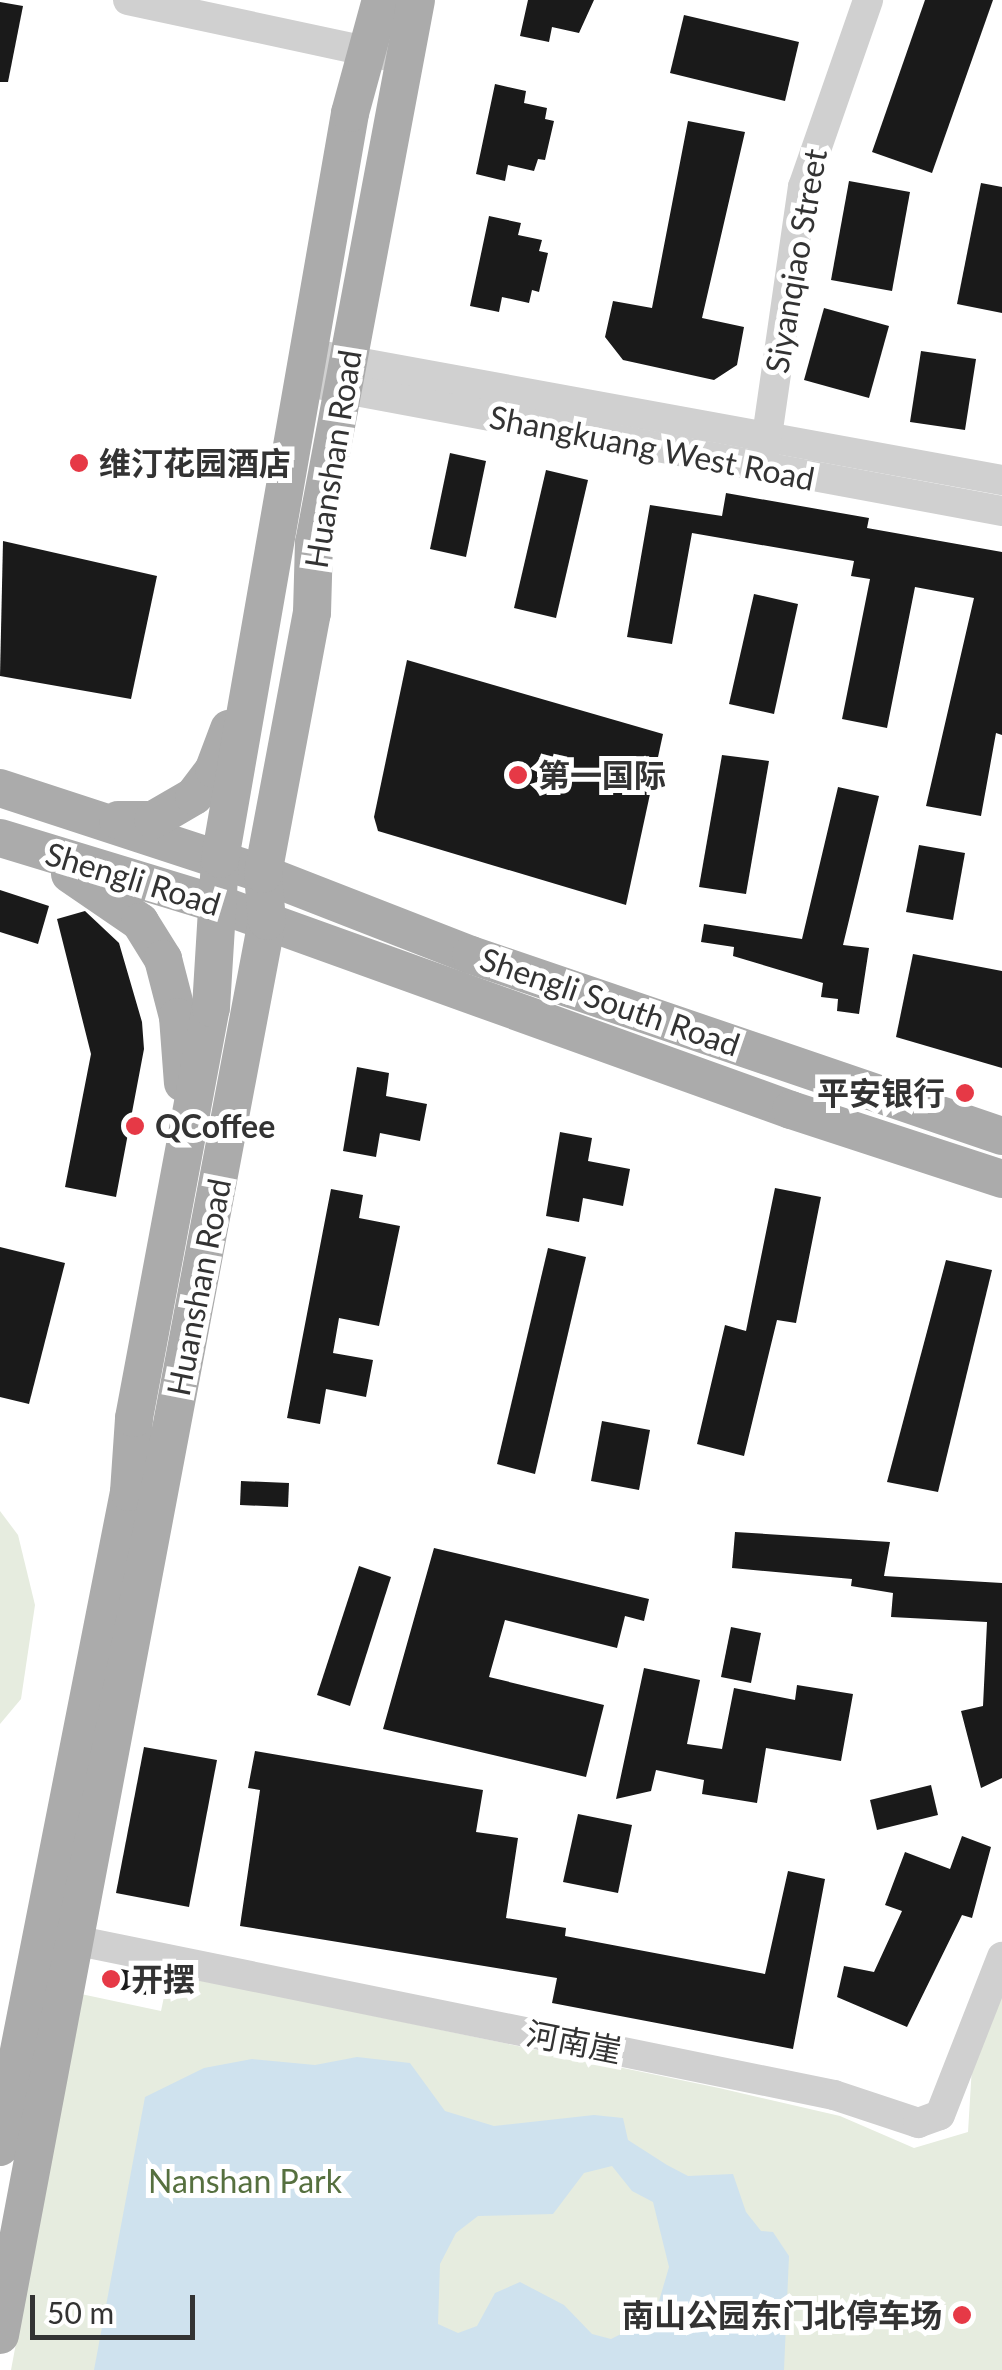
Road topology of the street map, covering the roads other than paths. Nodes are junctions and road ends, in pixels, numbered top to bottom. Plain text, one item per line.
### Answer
1 (128, 0) edge
2 (380, 0) edge
3 (416, 0) edge
4 (868, 0) edge
5 (388, 56) junction
6 (305, 367) junction
7 (347, 376) junction
8 (764, 454) junction
9 (1002, 480) edge
10 (1002, 510) edge
11 (263, 632) junction
12 (0, 788) edge
13 (87, 816) junction
14 (1, 838) edge
15 (220, 860) junction
16 (264, 874) junction
17 (222, 905) junction
18 (266, 921) junction
19 (1002, 1136) edge
20 (178, 1175) junction
21 (1002, 1179) edge
22 (134, 1418) junction
23 (174, 1424) junction
24 (56, 1937) junction
25 (1002, 1958) edge
26 (0, 2146) edge
27 (0, 2335) edge

1 - 5 street
2 - 5 main road, Huanshan Road
3 - 5 main road, Huanshan Road
4 - 8 street, Siyanqiao Street
5 - 6 main road, Huanshan Road
5 - 7 main road, Huanshan Road
6 - 7 street, Shangkuang West Road
6 - 11 main road, Huanshan Road
7 - 8 street, Shangkuang West Road
7 - 16 main road, Huanshan Road
8 - 9 street, Shangkuang West Road
8 - 10 street, Shangkuang West Road
11 - 13 main road
11 - 15 main road, Huanshan Road
12 - 13 main road, Shengli Road
13 - 15 main road, Shengli Road
14 - 17 main road, Shengli Road
14 - 20 main road
15 - 16 main road, Shengli South Road
15 - 17 main road, Huanshan Road
16 - 18 main road, Huanshan Road
16 - 19 main road, Shengli South Road
17 - 18 main road, Shengli Road
17 - 20 main road, Huanshan Road
18 - 21 main road, Shengli South Road
18 - 23 main road, Huanshan Road
20 - 22 main road, Huanshan Road
22 - 23 main road
22 - 24 main road, Huanshan Road
23 - 24 main road, Huanshan Road
24 - 25 street, 河南崖
24 - 26 main road, Huanshan Road
24 - 27 main road, Huanshan Road

